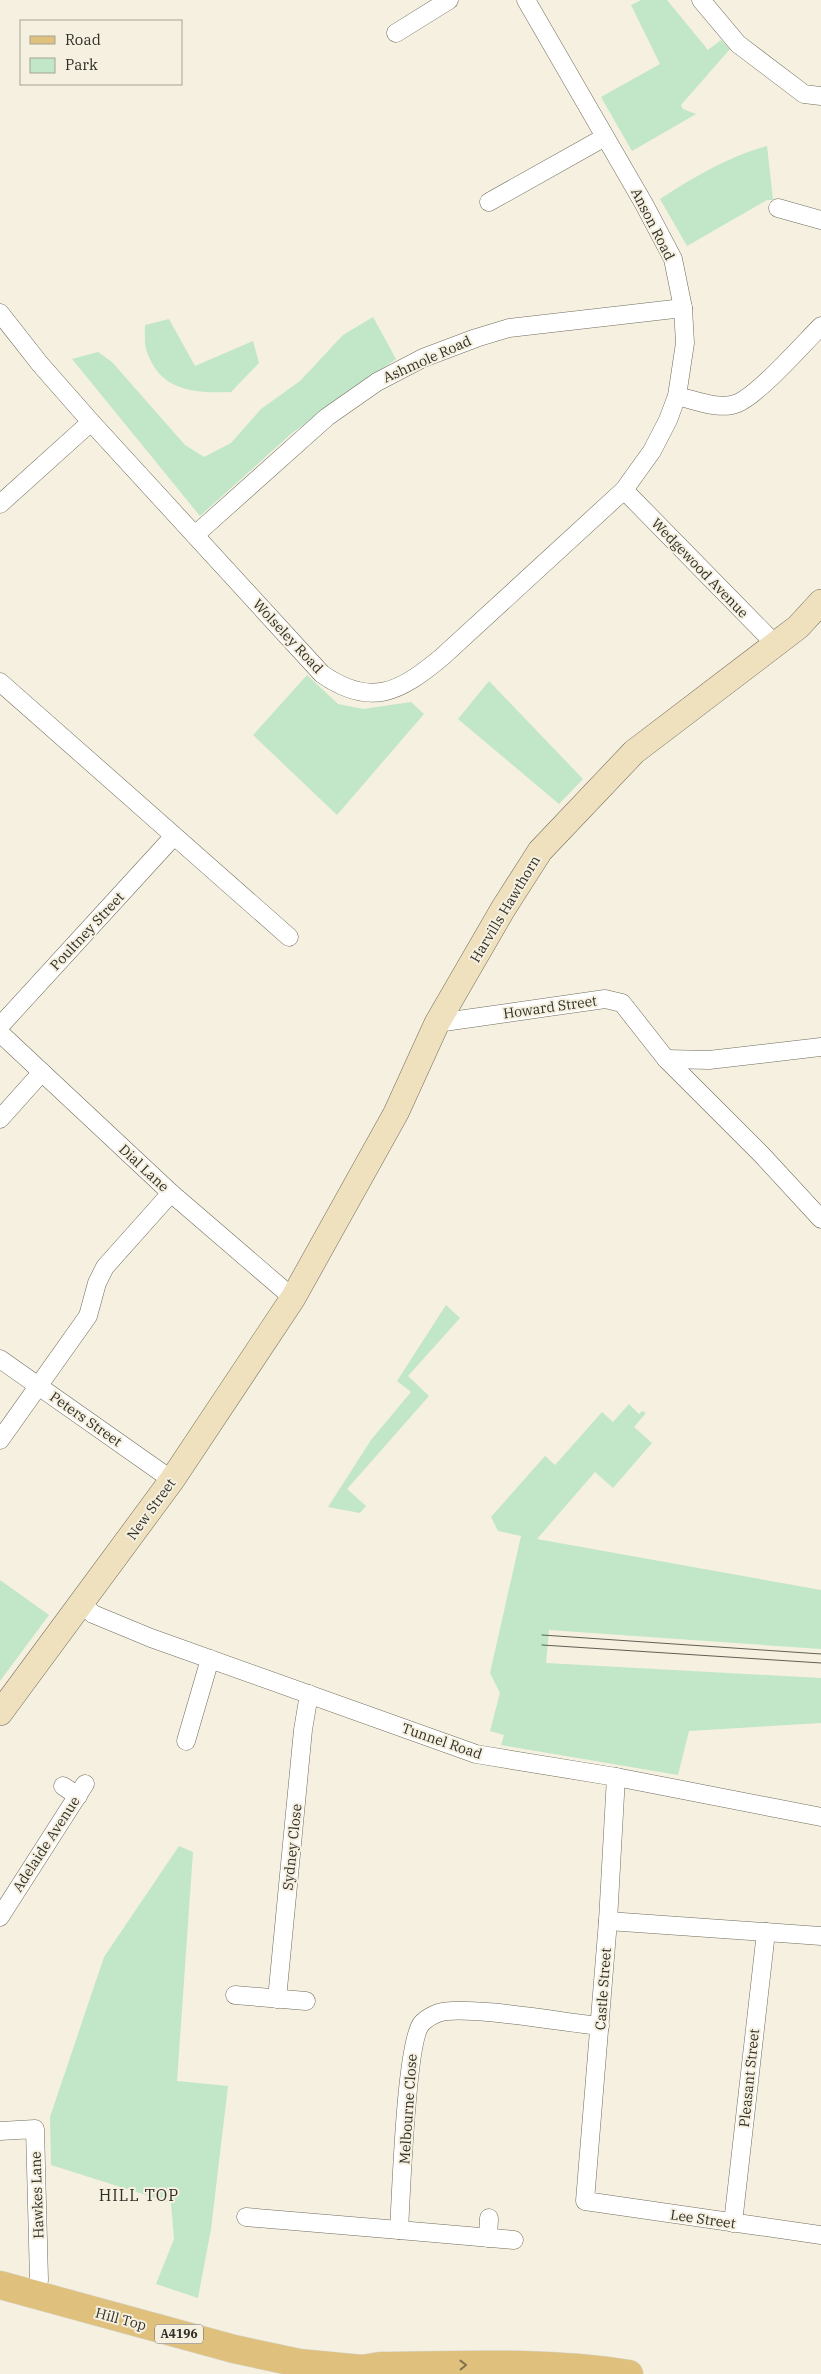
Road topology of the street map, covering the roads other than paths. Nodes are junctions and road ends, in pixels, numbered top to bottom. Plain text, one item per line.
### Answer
1 (449, 0) edge
2 (526, 0) edge
3 (701, 0) edge
4 (396, 33) dead end
5 (821, 96) edge
6 (604, 137) junction
7 (489, 202) dead end
8 (778, 208) dead end
9 (821, 220) edge
10 (683, 308) junction
11 (0, 313) edge
12 (821, 326) edge
13 (677, 396) junction
14 (91, 422) junction
15 (624, 490) junction
16 (0, 504) edge
17 (195, 535) junction
18 (821, 602) edge
19 (776, 645) junction
20 (0, 682) edge
21 (174, 836) junction
22 (289, 937) dead end
23 (437, 1023) junction
24 (0, 1026) edge
25 (0, 1033) edge
26 (821, 1047) edge
27 (666, 1059) junction
28 (42, 1072) junction
29 (0, 1119) edge
30 (171, 1193) junction
31 (821, 1219) edge
32 (293, 1298) junction
33 (0, 1359) edge
34 (40, 1387) junction
35 (0, 1440) edge
36 (172, 1480) junction
37 (81, 1603) junction
38 (210, 1659) junction
39 (309, 1694) junction
40 (0, 1713) edge
41 (186, 1741) dead end
42 (616, 1777) junction
43 (63, 1786) dead end
44 (821, 1817) edge
45 (2, 1906) edge
46 (608, 1921) junction
47 (766, 1932) junction
48 (821, 1936) edge
49 (234, 1995) dead end
50 (277, 1999) junction
51 (306, 2001) dead end
52 (600, 2026) junction
53 (0, 2131) edge
54 (585, 2201) joint
55 (246, 2216) dead end
56 (489, 2218) dead end
57 (733, 2224) junction
58 (399, 2230) junction
59 (821, 2235) edge
60 (488, 2238) junction
61 (514, 2240) dead end
62 (0, 2285) edge
63 (35, 2296) junction
64 (368, 2372) edge
65 (630, 2374) edge

1 - 4 street
2 - 6 street, Anson Road
3 - 5 street
6 - 7 street
6 - 10 street, Anson Road
8 - 9 street
10 - 13 street, Anson Road
10 - 17 street, Ashmole Road
11 - 14 street, Wolseley Road
12 - 13 street
13 - 15 street, Anson Road
14 - 16 street
14 - 17 street, Wolseley Road
15 - 17 street, Wolseley Road
15 - 19 street, Wedgewood Avenue
18 - 19 street, Harvills Hawthorn
19 - 23 street, Harvills Hawthorn
20 - 21 street
21 - 22 street
21 - 24 street, Poultney Street
23 - 27 street, Howard Street
23 - 32 street, Harvills Hawthorn
25 - 28 street, Dial Lane
26 - 27 street
27 - 31 street, Howard Street
28 - 29 street
28 - 30 street, Dial Lane
30 - 32 street, Dial Lane
30 - 34 street
32 - 36 street, New Street
33 - 34 street, Peters Street
34 - 35 street
34 - 36 street, Peters Street
36 - 37 street, New Street
37 - 38 street, Tunnel Road
37 - 40 street, New Street
38 - 39 street, Tunnel Road
38 - 41 street
39 - 42 street, Tunnel Road
39 - 50 street, Sydney Close
42 - 44 street, Tunnel Road
42 - 46 street, Castle Street
43 - 45 street, Adelaide Avenue
46 - 47 street
46 - 52 street, Castle Street
47 - 48 street
47 - 57 street, Pleasant Street
49 - 50 street
50 - 51 street
52 - 54 street, Castle Street
52 - 58 street, Melbourne Close
53 - 63 street, Hawkes Lane
54 - 57 street, Lee Street
55 - 58 street
56 - 60 street
57 - 59 street, Lee Street
58 - 60 street
60 - 61 street
62 - 63 main road, Hill Top / A4196
63 - 64 main road, Hill Top / A4196
64 -> 65 main road, Hill Top / A4196

